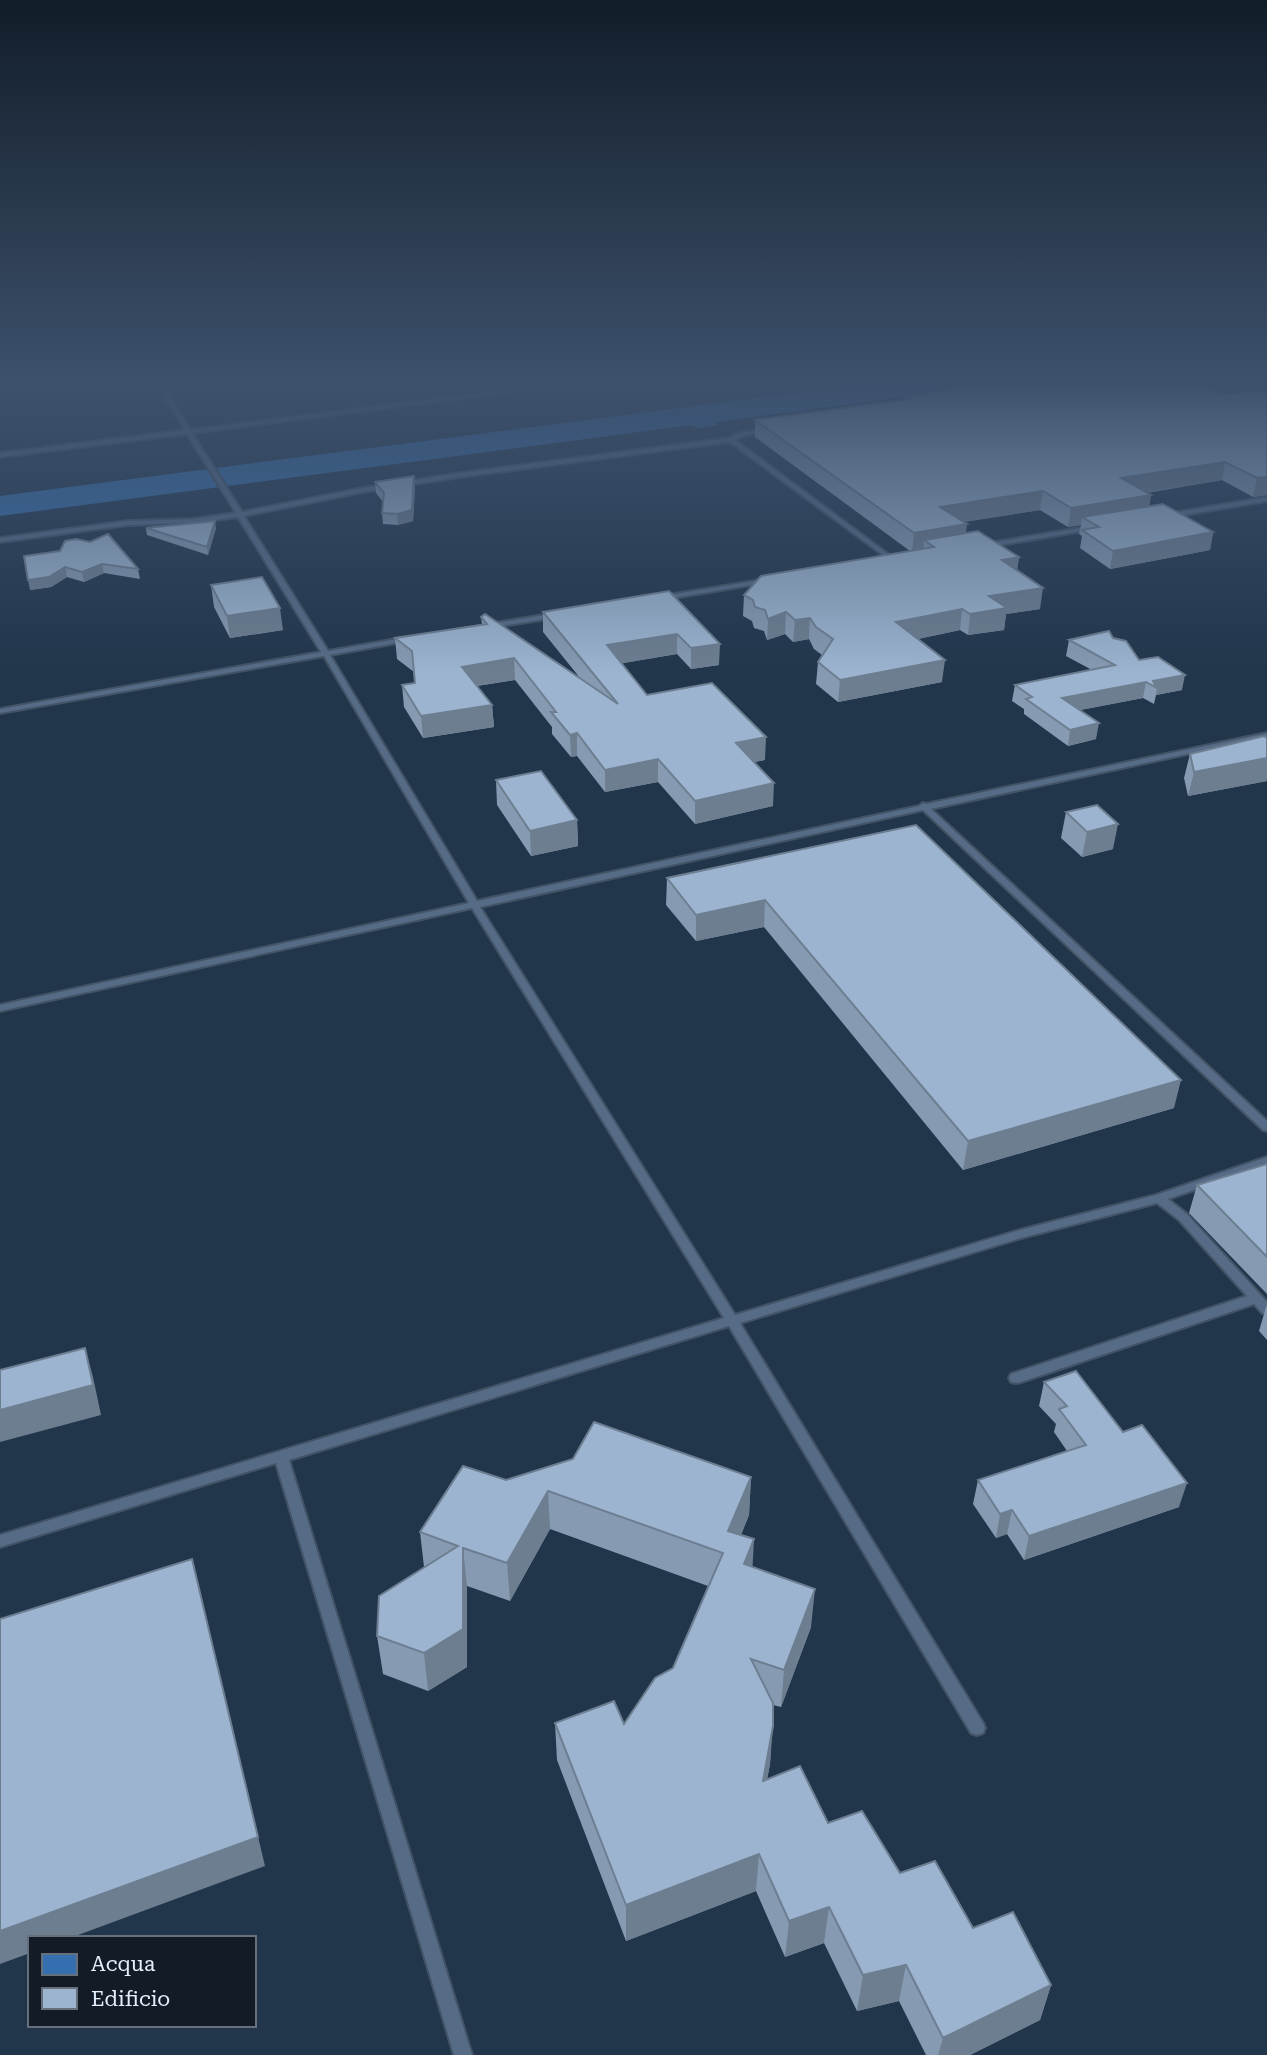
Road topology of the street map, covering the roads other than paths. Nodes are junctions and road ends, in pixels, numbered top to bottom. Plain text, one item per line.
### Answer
1 (218, 482) edge
2 (415, 482) edge
3 (788, 482) edge
4 (1267, 499) edge
5 (238, 515) junction
6 (1160, 517) edge
7 (1107, 525) edge
8 (0, 540) edge
9 (973, 547) edge
10 (906, 558) edge
11 (893, 560) junction
12 (880, 562) edge
13 (772, 580) edge
14 (651, 600) edge
15 (569, 613) edge
16 (475, 629) edge
17 (420, 637) edge
18 (326, 653) junction
19 (0, 711) edge
20 (1267, 735) edge
21 (923, 806) junction
22 (475, 906) junction
23 (0, 1008) edge
24 (1267, 1127) edge
25 (1267, 1160) edge
26 (1159, 1198) junction
27 (1256, 1298) junction
28 (1267, 1310) edge
29 (732, 1321) junction
30 (1016, 1378) dead end
31 (281, 1457) junction
32 (0, 1541) edge
33 (977, 1728) dead end
34 (463, 2055) edge

1 - 5 lane
2 - 5 lane
3 - 11 lane
4 - 6 lane
5 - 8 lane
5 - 18 lane
7 - 9 lane
10 - 11 lane
11 - 12 lane
13 - 14 lane
15 - 16 lane
17 - 18 lane
18 - 19 lane
18 - 22 lane
20 - 21 lane
21 - 22 lane
21 - 24 lane
22 - 23 lane
22 - 29 lane
25 - 26 lane
26 - 27 lane
26 - 29 lane
27 - 28 lane
27 - 30 lane
29 - 31 lane
29 - 33 lane
31 - 32 lane
31 - 34 lane

